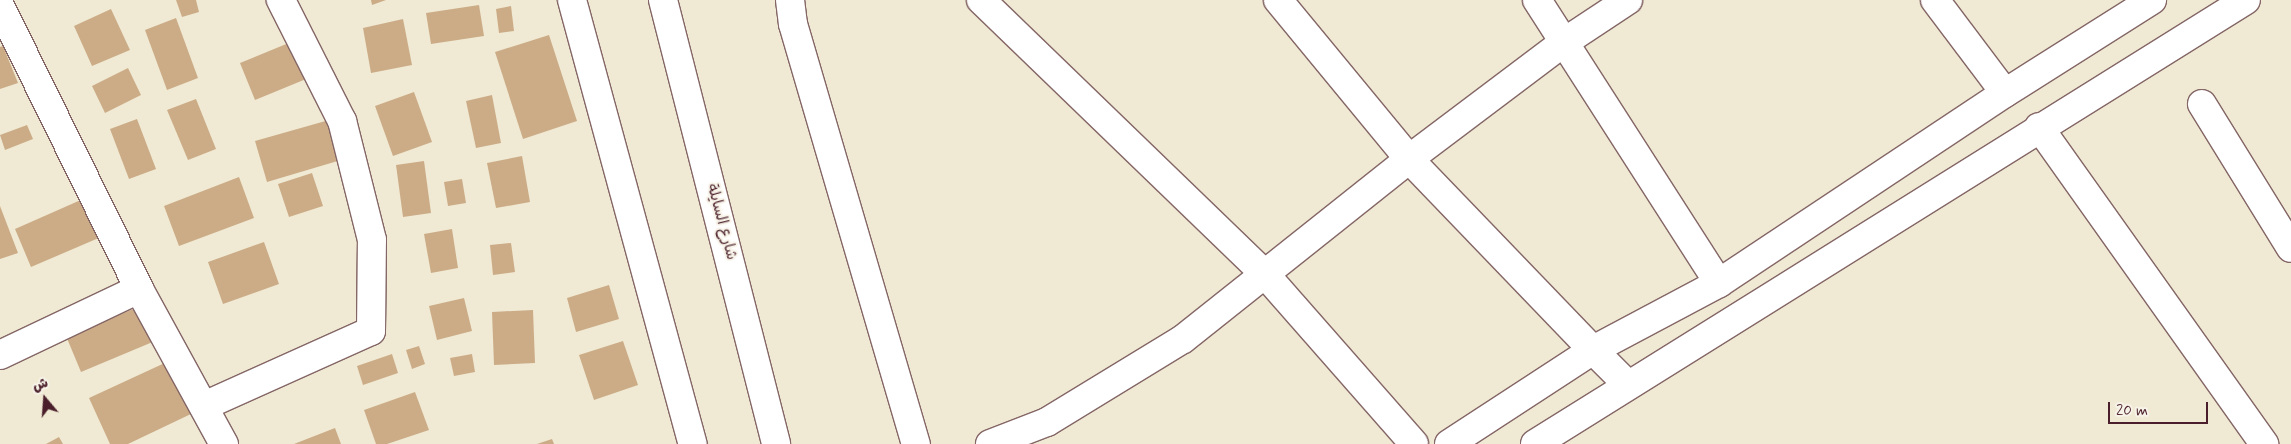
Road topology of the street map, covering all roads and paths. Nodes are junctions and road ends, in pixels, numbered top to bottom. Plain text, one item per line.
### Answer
1 (281, 0) edge
2 (572, 0) edge
3 (663, 0) edge
4 (790, 0) edge
5 (981, 0) edge
6 (1278, 0) edge
7 (1537, 0) edge
8 (1628, 0) edge
9 (1935, 0) edge
10 (2152, 0) edge
11 (2246, 0) edge
12 (0, 6) edge
13 (1564, 43) junction
14 (2005, 93) junction
15 (2202, 104) dead end
16 (2039, 127) junction
17 (1409, 159) junction
18 (2291, 248) edge
19 (1264, 273) junction
20 (1719, 283) junction
21 (139, 289) junction
22 (1593, 350) junction
23 (0, 355) edge
24 (1628, 385) junction
25 (204, 406) junction
26 (224, 444) edge
27 (693, 444) edge
28 (776, 444) edge
29 (916, 444) edge
30 (990, 444) edge
31 (1414, 444) edge
32 (1449, 444) edge
33 (1535, 444) edge
34 (2264, 444) edge

1 - 25 street
2 - 27 street
3 - 28 street, شارع السايلة
4 - 29 street
5 - 19 street
6 - 17 street
7 - 13 street
8 - 13 street
9 - 14 street
10 - 14 street
11 - 16 street
12 - 21 street
13 - 17 street
13 - 20 street
14 - 20 street
15 - 18 street
16 - 24 street
16 - 34 street
17 - 19 street
17 - 22 street
19 - 30 street
19 - 31 street
20 - 22 street
21 - 23 street
21 - 25 street
22 - 24 street
22 - 32 street
24 - 33 street
25 - 26 street

